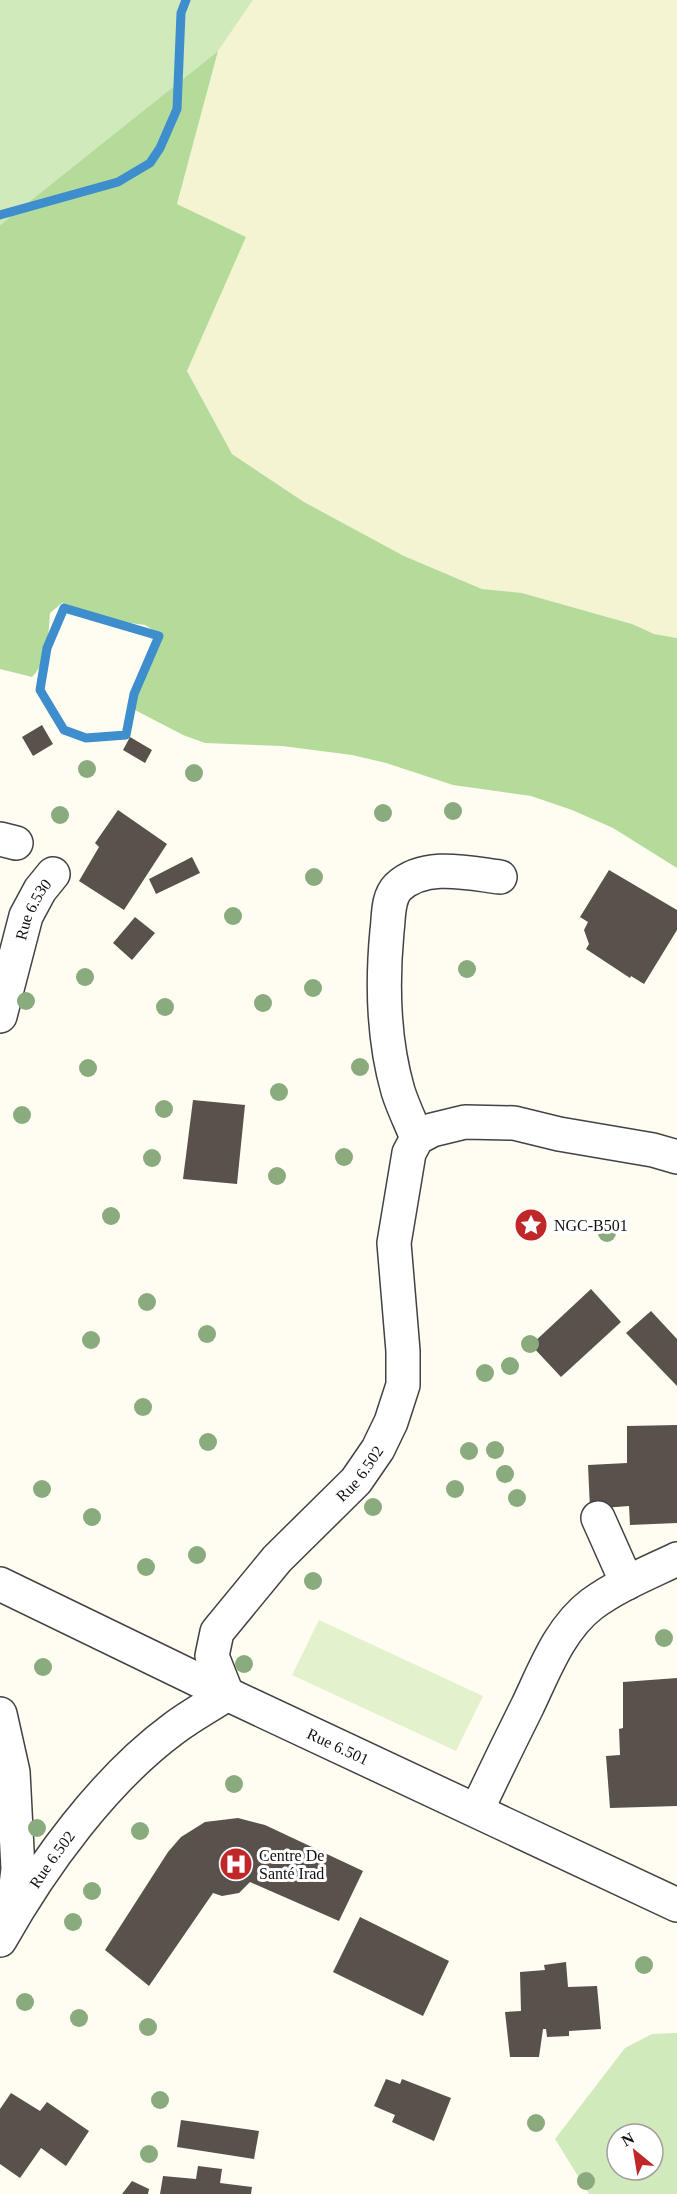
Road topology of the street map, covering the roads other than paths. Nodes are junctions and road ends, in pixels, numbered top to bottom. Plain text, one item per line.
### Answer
1 (54, 874) dead end
2 (500, 877) dead end
3 (0, 1016) edge
4 (417, 1138) junction
5 (677, 1157) edge
6 (598, 1518) dead end
7 (677, 1559) edge
8 (627, 1582) junction
9 (0, 1584) edge
10 (227, 1694) junction
11 (0, 1714) edge
12 (477, 1810) junction
13 (677, 1905) edge
14 (6, 1929) edge

1 - 3 street, Rue 6.530
2 - 4 street
4 - 5 street
4 - 10 street, Rue 6.502
6 - 8 street
7 - 8 street
8 - 12 street
9 - 10 street, Rue 6.501
10 - 12 street, Rue 6.501
10 - 14 street, Rue 6.502
11 - 14 street
12 - 13 street, Rue 6.501

